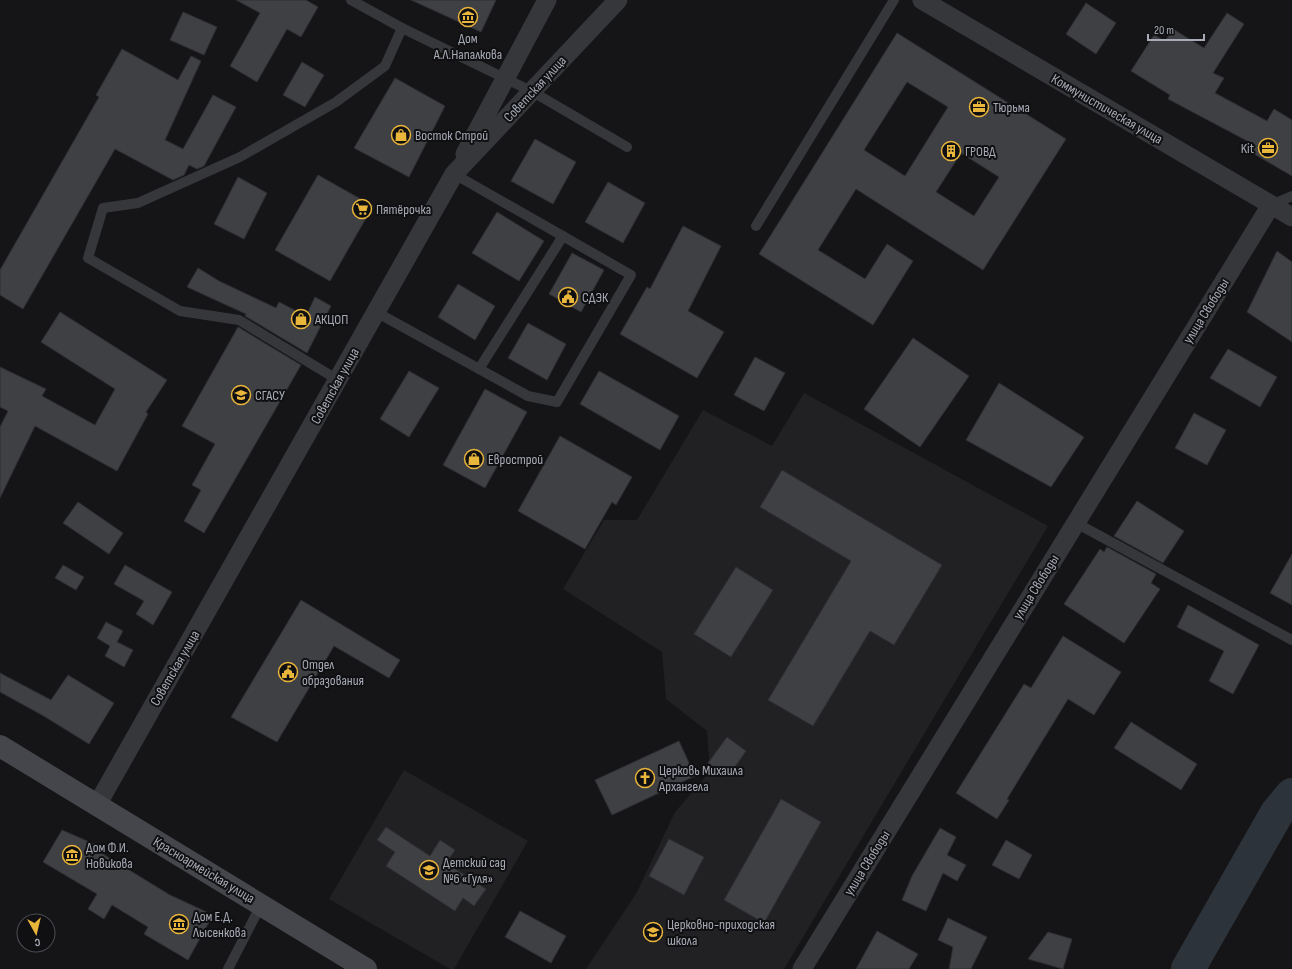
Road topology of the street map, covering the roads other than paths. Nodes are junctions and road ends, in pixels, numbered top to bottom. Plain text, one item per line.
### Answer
1 (351, 0) edge
2 (547, 0) edge
3 (618, 0) edge
4 (894, 0) edge
5 (922, 0) edge
6 (402, 28) junction
7 (504, 78) junction
8 (533, 92) junction
9 (627, 147) dead end
10 (454, 174) junction
11 (1292, 196) edge
12 (1271, 205) junction
13 (1292, 217) edge
14 (756, 226) dead end
15 (563, 236) junction
16 (376, 312) junction
17 (479, 369) junction
18 (338, 380) junction
19 (1076, 523) junction
20 (1292, 640) edge
21 (0, 746) edge
22 (97, 805) junction
23 (261, 905) junction
24 (228, 969) edge
25 (366, 969) edge
26 (802, 969) edge

1 - 6 lane
2 - 7 street
3 - 8 street, Советская улица
4 - 14 lane
5 - 12 street, Коммунистическая улица
6 - 7 lane
6 - 18 lane
7 - 8 lane
7 - 10 street
8 - 9 lane
8 - 10 street, Советская улица
10 - 15 lane
10 - 16 street, Советская улица
11 - 12 lane
12 - 13 street, Коммунистическая улица
12 - 19 street, улица Свободы
15 - 17 lane
15 - 17 lane
16 - 17 lane
16 - 18 street, Советская улица
18 - 22 street, Советская улица
19 - 20 lane
19 - 26 street, улица Свободы
21 - 22 main road, Красноармейская улица
22 - 23 main road, Красноармейская улица
23 - 24 lane
23 - 25 main road, Красноармейская улица

